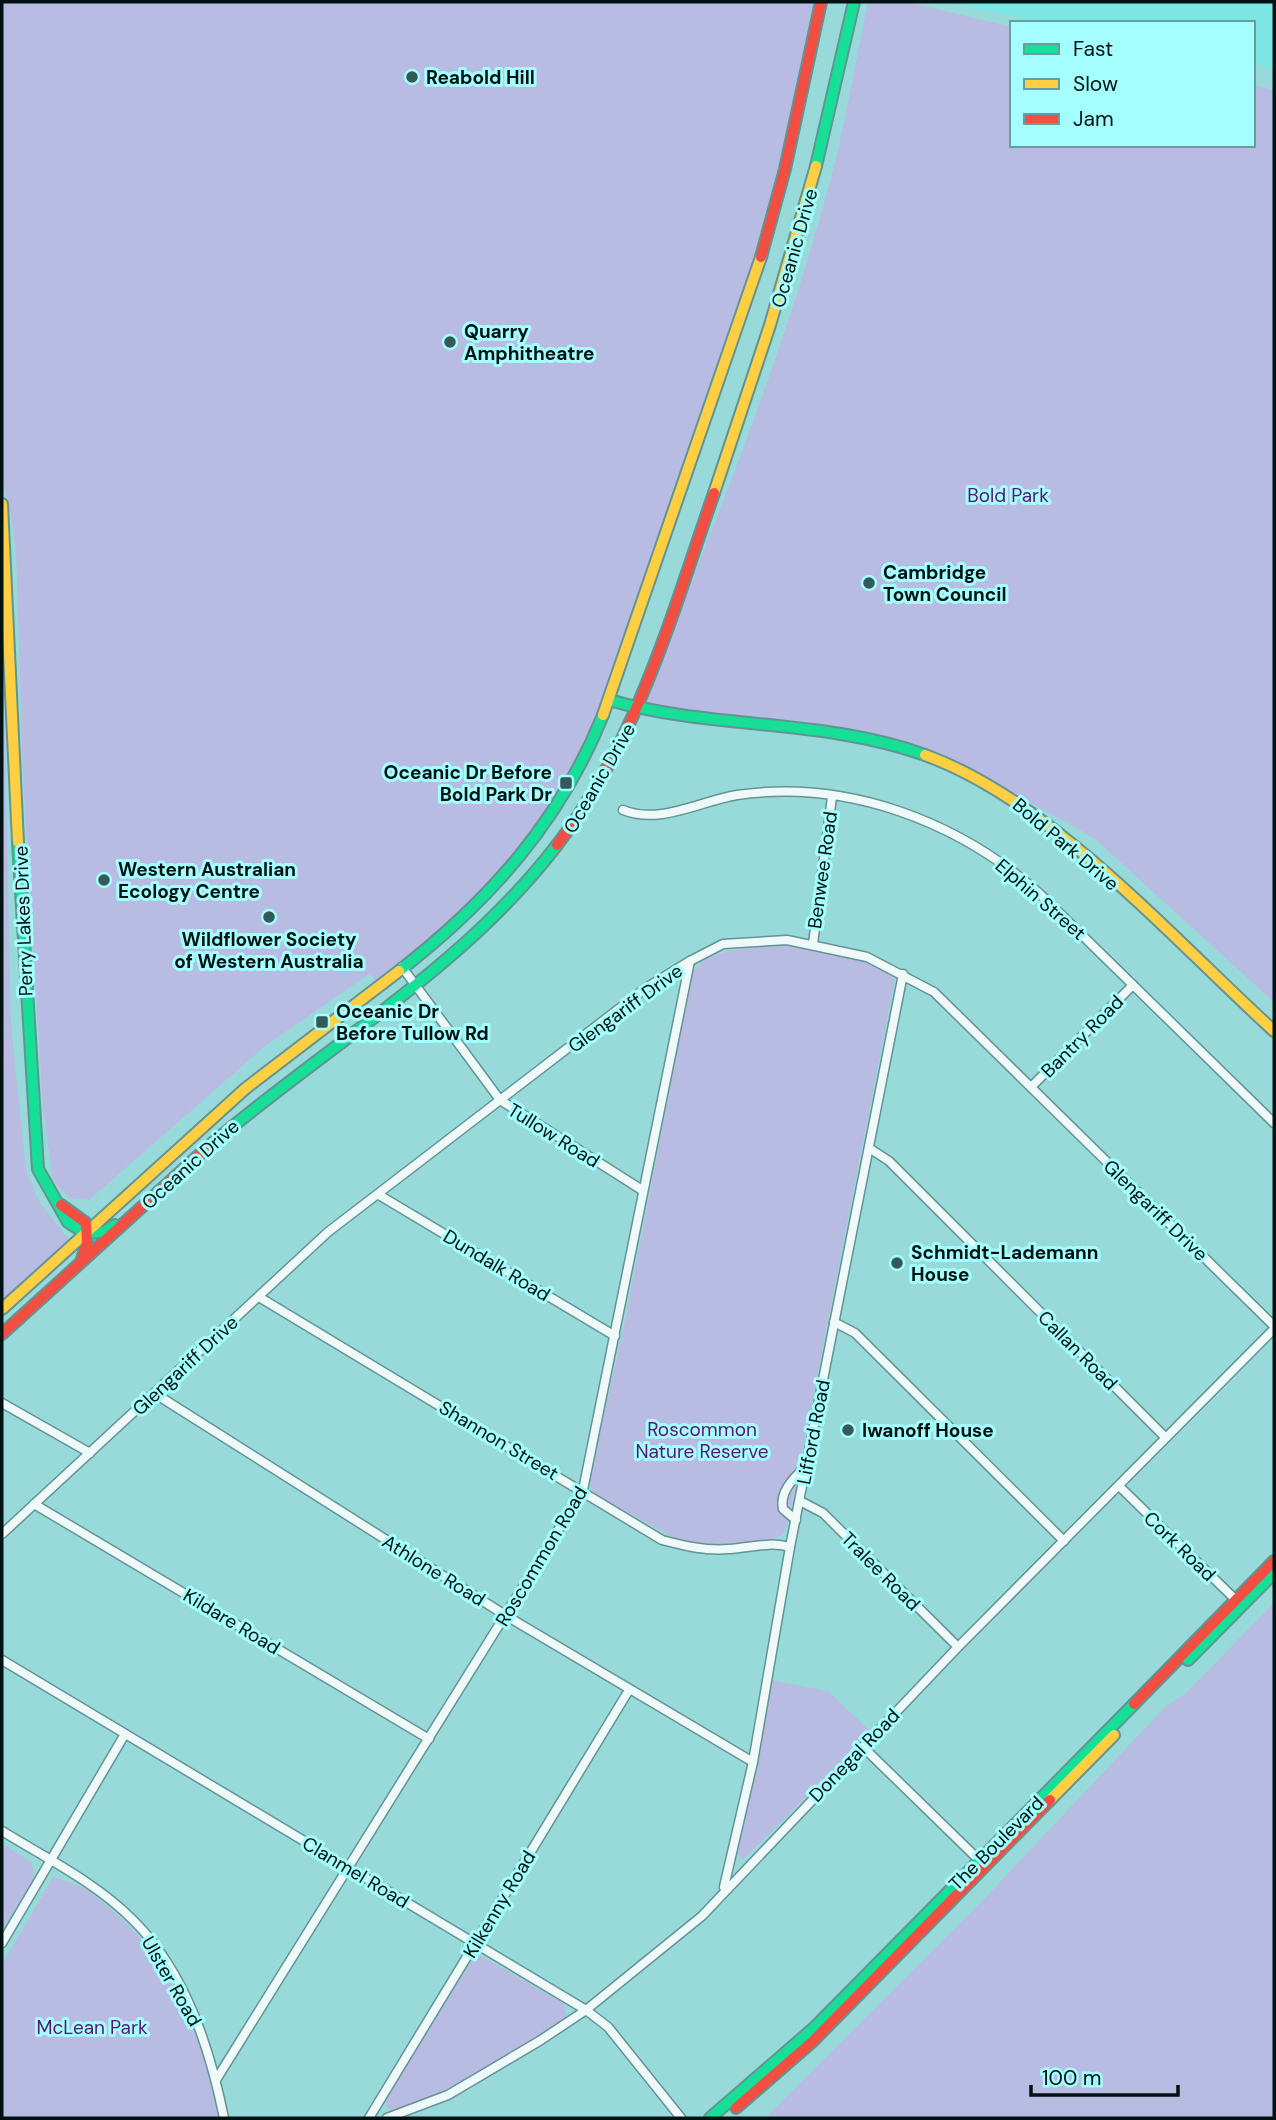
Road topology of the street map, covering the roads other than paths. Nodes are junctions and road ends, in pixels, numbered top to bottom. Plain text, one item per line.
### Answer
1 (821, 2) edge
2 (854, 2) edge
3 (2, 504) edge
4 (610, 699) junction
5 (638, 710) junction
6 (832, 797) junction
7 (623, 810) dead end
8 (813, 944) junction
9 (690, 961) junction
10 (402, 967) junction
11 (903, 974) junction
12 (415, 984) junction
13 (1133, 985) junction
14 (1274, 1031) edge
15 (1031, 1087) junction
16 (500, 1100) junction
17 (1274, 1123) edge
18 (869, 1148) junction
19 (642, 1190) junction
20 (379, 1195) junction
21 (133, 1214) junction
22 (85, 1233) junction
23 (82, 1261) junction
24 (259, 1297) junction
25 (2, 1309) edge
26 (834, 1322) junction
27 (1274, 1328) edge
28 (2, 1334) edge
29 (615, 1336) junction
30 (154, 1393) junction
31 (2, 1402) edge
32 (1166, 1437) junction
33 (90, 1452) junction
34 (807, 1464) junction
35 (1119, 1486) junction
36 (583, 1490) junction
37 (800, 1501) junction
38 (34, 1504) junction
39 (796, 1520) junction
40 (2, 1534) edge
41 (1064, 1541) junction
42 (790, 1547) junction
43 (1274, 1561) edge
44 (1274, 1573) edge
45 (1238, 1602) junction
46 (505, 1615) junction
47 (958, 1647) junction
48 (2, 1660) edge
49 (629, 1690) junction
50 (125, 1734) junction
51 (429, 1739) junction
52 (863, 1747) junction
53 (753, 1762) junction
54 (2, 1831) edge
55 (50, 1860) junction
56 (982, 1863) junction
57 (350, 1868) junction
58 (723, 1890) junction
59 (2, 1943) edge
60 (475, 1944) junction
61 (586, 2010) junction
62 (216, 2080) junction
63 (223, 2118) edge
64 (369, 2118) edge
65 (387, 2118) edge
66 (681, 2118) edge
67 (710, 2118) edge
68 (724, 2118) edge

1 - 4 main road, Oceanic Drive
2 - 5 main road, Oceanic Drive
3 - 22 main road, Perry Lakes Drive
4 - 5 main road, Bold Park Drive
4 - 10 main road, Oceanic Drive
5 - 12 main road, Oceanic Drive
5 - 14 main road, Bold Park Drive
6 - 7 street, Elphin Street
6 - 8 street, Benwee Road
6 - 13 street, Elphin Street
8 - 9 street, Glengariff Drive
8 - 11 street, Glengariff Drive
9 - 16 street, Glengariff Drive
9 - 19 street, Roscommon Road
10 - 12 street, Tullow Road
10 - 22 main road, Oceanic Drive
11 - 15 street, Glengariff Drive
11 - 18 street, Lifford Road
12 - 16 street, Tullow Road
12 - 21 main road, Oceanic Drive
13 - 15 street, Bantry Road
13 - 17 street, Elphin Street
15 - 27 street, Glengariff Drive
16 - 19 street, Tullow Road
16 - 20 street, Glengariff Drive
18 - 26 street, Lifford Road
18 - 32 street, Callan Road
19 - 29 street, Roscommon Road
20 - 24 street, Glengariff Drive
20 - 29 street, Dundalk Road
21 - 22 main road
21 - 23 main road, Oceanic Drive
22 - 23 main road
22 - 25 main road, Oceanic Drive
23 - 28 main road, Oceanic Drive
24 - 30 street, Glengariff Drive
24 - 36 street, Shannon Street
26 - 34 street, Lifford Road
26 - 41 street
27 - 32 street, Donegal Road
29 - 36 street, Roscommon Road
30 - 33 street, Glengariff Drive
30 - 46 street, Athlone Road
31 - 33 street
32 - 35 street, Donegal Road
33 - 38 street, Glengariff Drive
34 - 37 street, Lifford Road
34 - 39 street
35 - 41 street, Donegal Road
35 - 45 street, Cork Road
36 - 42 street, Shannon Street
36 - 46 street, Roscommon Road
37 - 39 street, Lifford Road
37 - 47 street, Tralee Road
38 - 40 street, Glengariff Drive
38 - 51 street, Kildare Road
39 - 42 street, Lifford Road
41 - 47 street, Donegal Road
42 - 53 street, Lifford Road
43 - 45 main road, The Boulevard
44 - 45 main road, The Boulevard
45 - 56 main road, The Boulevard
46 - 49 street, Athlone Road
46 - 51 street, Roscommon Road
47 - 52 street, Donegal Road
48 - 50 street, Clanmel Road
49 - 53 street, Athlone Road
49 - 60 street, Kilkenny Road
50 - 55 street
50 - 57 street, Clanmel Road
51 - 57 street, Roscommon Road
52 - 56 street
52 - 58 street, Donegal Road
53 - 58 street, Lifford Road
54 - 55 street, Ulster Road
55 - 59 street
55 - 62 street, Ulster Road
56 - 67 main road, The Boulevard
56 - 68 main road, The Boulevard
57 - 60 street, Clanmel Road
57 - 62 street, Roscommon Road
58 - 61 street, Donegal Road
60 - 61 street, Clanmel Road
60 - 64 street, Kilkenny Road
61 - 65 street, Donegal Road
61 - 66 street, Clanmel Road
62 - 63 street, Ulster Road

